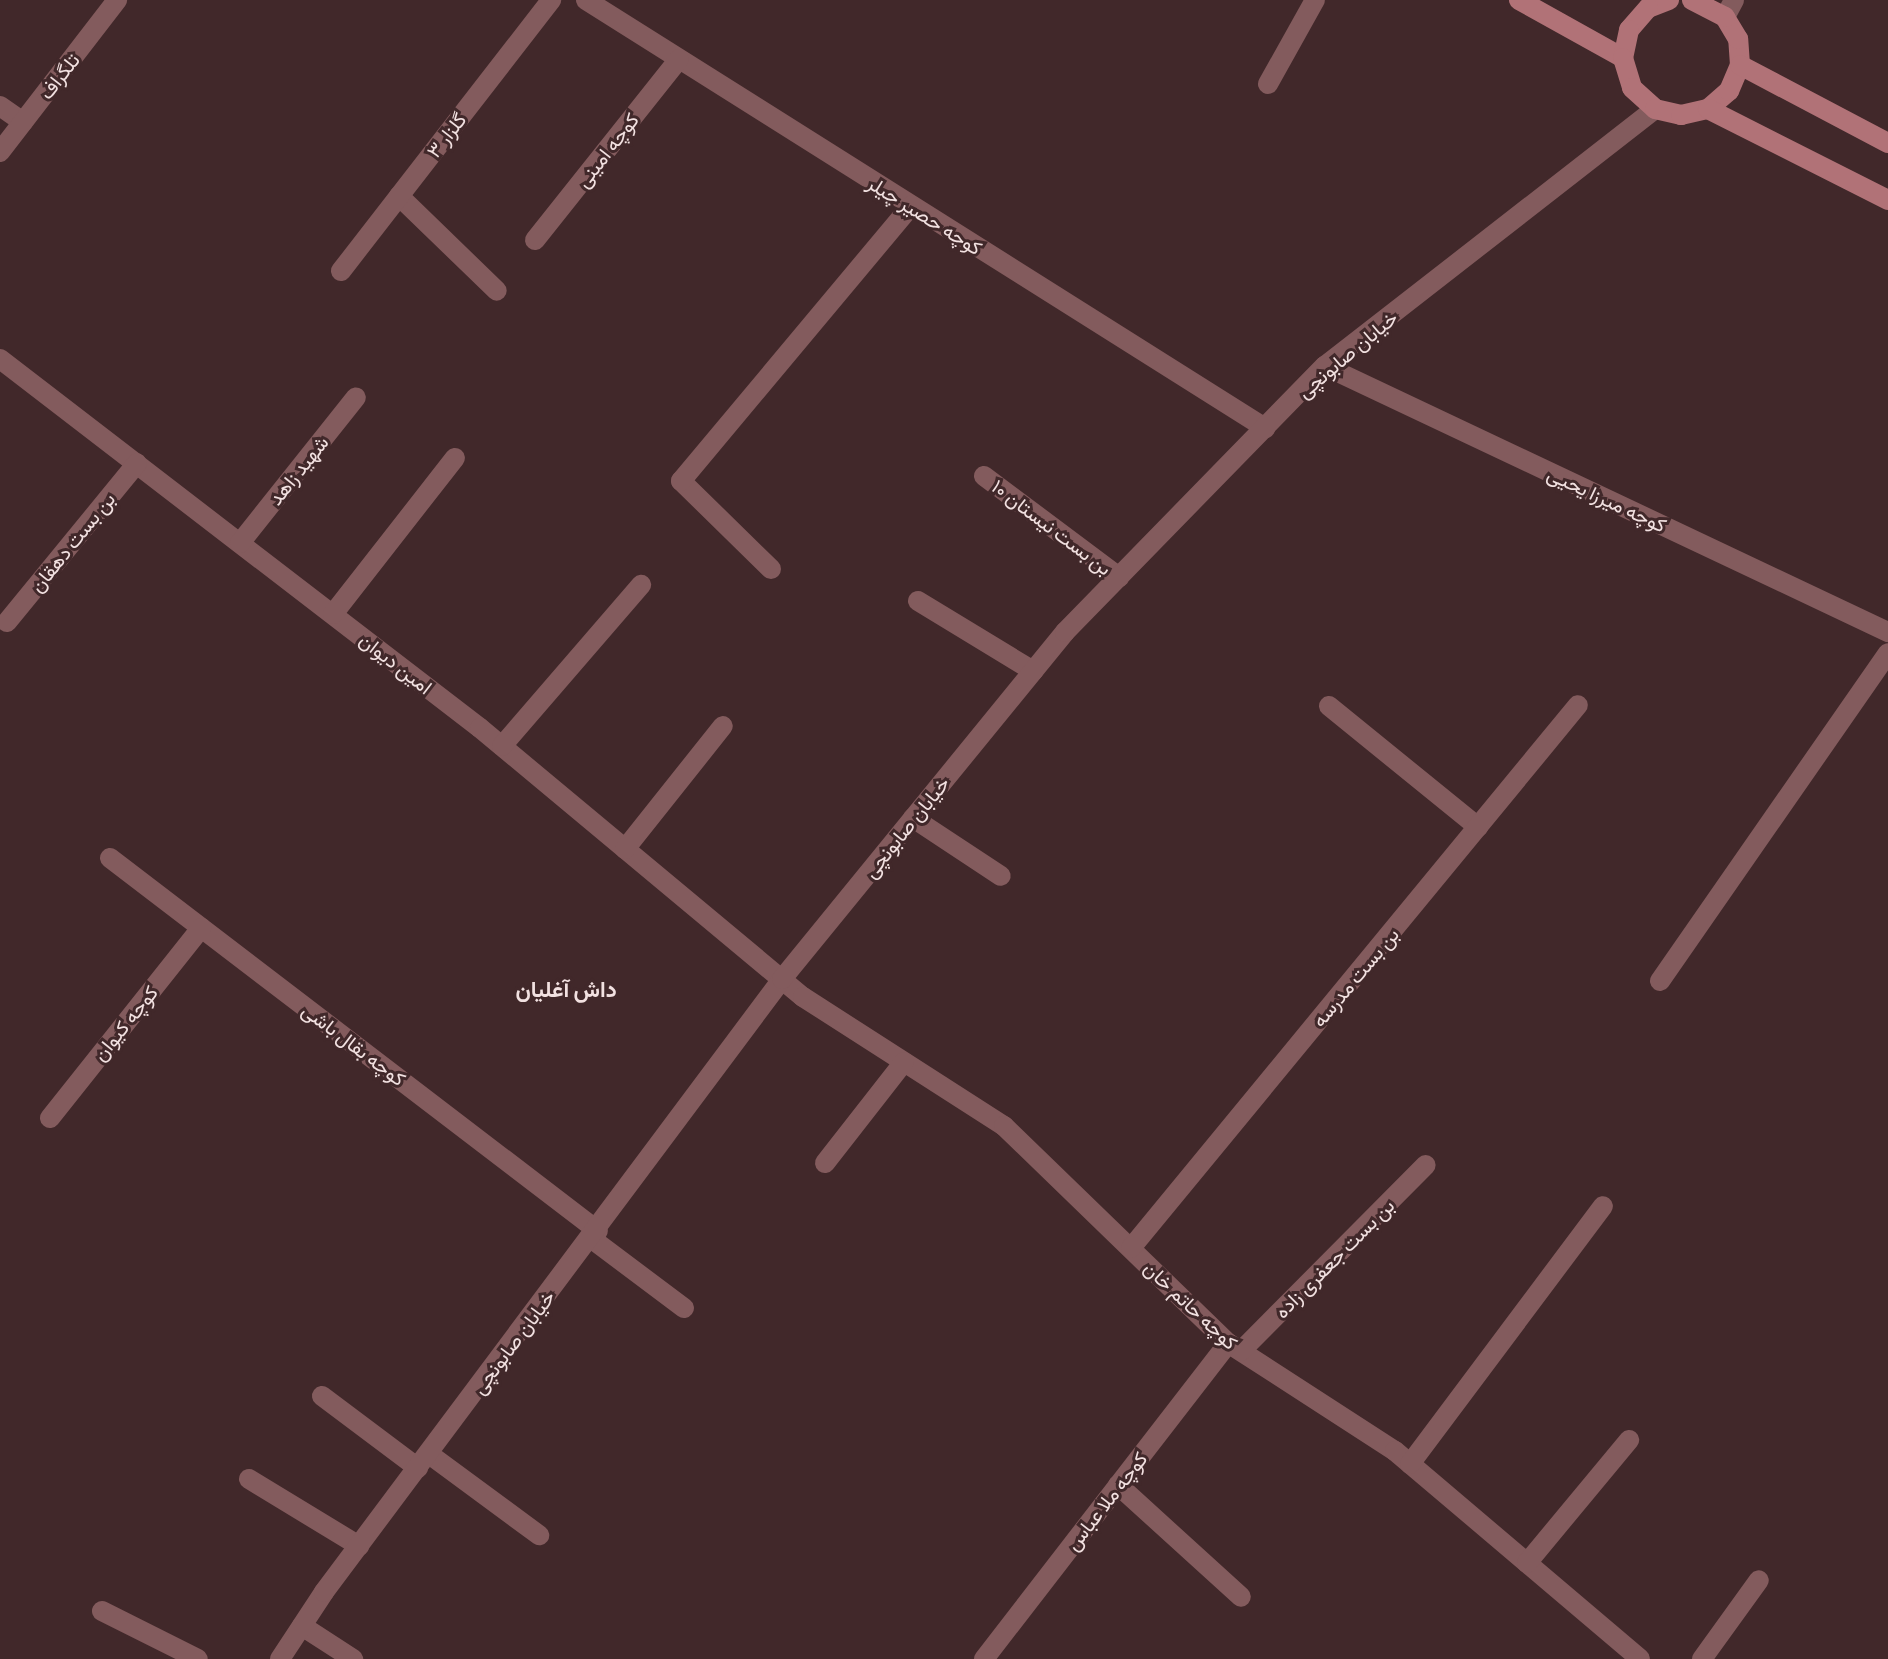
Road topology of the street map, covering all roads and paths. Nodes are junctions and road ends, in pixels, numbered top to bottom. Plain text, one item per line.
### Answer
1 (117, 0) edge
2 (551, 0) edge
3 (586, 0) edge
4 (1315, 0) edge
5 (1519, 0) edge
6 (1669, 0) edge
7 (1692, 0) edge
8 (1641, 4) edge
9 (1730, 8) edge
10 (1623, 58) junction
11 (679, 59) junction
12 (1740, 65) junction
13 (1268, 84) dead end
14 (0, 106) edge
15 (1655, 109) junction
16 (1708, 109) junction
17 (23, 122) junction
18 (1888, 143) edge
19 (0, 152) edge
20 (399, 196) junction
21 (1888, 200) edge
22 (911, 206) junction
23 (535, 240) dead end
24 (341, 271) dead end
25 (497, 291) dead end
26 (0, 359) edge
27 (1325, 366) junction
28 (356, 397) dead end
29 (1265, 428) junction
30 (455, 458) dead end
31 (137, 463) junction
32 (984, 476) dead end
33 (240, 543) junction
34 (771, 569) dead end
35 (1119, 577) junction
36 (641, 585) dead end
37 (918, 601) dead end
38 (333, 614) junction
39 (7, 622) dead end
40 (1888, 632) edge
41 (1888, 653) edge
42 (1033, 671) junction
43 (1578, 705) dead end
44 (1329, 706) dead end
45 (723, 726) dead end
46 (502, 746) junction
47 (913, 818) junction
48 (1478, 827) junction
49 (625, 849) junction
50 (110, 858) dead end
51 (1001, 876) dead end
52 (201, 928) junction
53 (782, 979) junction
54 (1660, 981) dead end
55 (904, 1062) junction
56 (50, 1118) dead end
57 (825, 1163) dead end
58 (1426, 1165) dead end
59 (1603, 1206) dead end
60 (595, 1235) junction
61 (1131, 1248) junction
62 (684, 1308) dead end
63 (1235, 1347) junction
64 (322, 1396) dead end
65 (1629, 1440) dead end
66 (423, 1461) junction
67 (1410, 1464) junction
68 (249, 1479) dead end
69 (1118, 1485) junction
70 (539, 1535) dead end
71 (359, 1546) junction
72 (1527, 1563) junction
73 (1759, 1580) dead end
74 (1241, 1597) dead end
75 (102, 1611) dead end
76 (302, 1626) junction
77 (198, 1659) edge
78 (280, 1659) edge
79 (353, 1659) edge
80 (984, 1659) edge
81 (1640, 1659) edge
82 (1702, 1659) edge

1 - 17 street, تلگراف
2 - 20 street, گلزار ۳
3 - 11 street, کوچه حصیر چیلر
4 - 13 street
5 - 10 main road
6 - 8 main road
7 - 9 main road
8 - 10 main road
9 - 12 main road
10 - 15 main road
11 - 22 street, کوچه حصیر چیلر
11 - 23 street, کوچه امینی
12 - 16 main road
12 - 18 main road
14 - 17 street
15 - 16 main road
15 - 27 street, خیابان صابونچی
16 - 21 main road
17 - 19 street, تلگراف
20 - 24 street, گلزار ۳
20 - 25 street
22 - 29 street, کوچه حصیر چیلر
22 - 34 street
26 - 31 street, امین دیوان
27 - 29 street, خیابان صابونچی
27 - 40 street, کوچه میرزا یحیی
28 - 33 street, شهید زاهد
29 - 35 street, خیابان صابونچی
30 - 38 street
31 - 33 street, امین دیوان
31 - 39 street, بن بست دهقان
32 - 35 street, بن بست نیستان ۱۰
33 - 38 street, امین دیوان
35 - 42 street, خیابان صابونچی
36 - 46 street
37 - 42 street
38 - 46 street, امین دیوان
41 - 54 street
42 - 47 street, خیابان صابونچی
43 - 48 street, بن بست مدرسه
44 - 48 street
45 - 49 street
46 - 49 street, امین دیوان
47 - 51 street
47 - 53 street, خیابان صابونچی
48 - 61 street, بن بست مدرسه
49 - 53 street, امین دیوان
50 - 52 street, کوچه بقال باشی
52 - 56 street, کوچه کیوان
52 - 60 street, کوچه بقال باشی
53 - 55 street, کوچه حاتم خان
53 - 60 street, خیابان صابونچی
55 - 57 street
55 - 61 street, کوچه حاتم خان
58 - 63 street, بن بست جعفری زاده
59 - 67 street
60 - 62 street, کوچه بقال باشی
60 - 66 street, خیابان صابونچی
61 - 63 street, کوچه حاتم خان
63 - 67 street, کوچه حاتم خان
63 - 69 street, کوچه ملا عباس
64 - 66 street
65 - 72 street
66 - 70 street
66 - 71 street, خیابان صابونچی
67 - 72 street, کوچه حاتم خان
68 - 71 street
69 - 74 street
69 - 80 street, کوچه ملا عباس
71 - 76 street, خیابان صابونچی
72 - 81 street, کوچه حاتم خان
73 - 82 street
75 - 77 street
76 - 78 street, خیابان صابونچی
76 - 79 street

